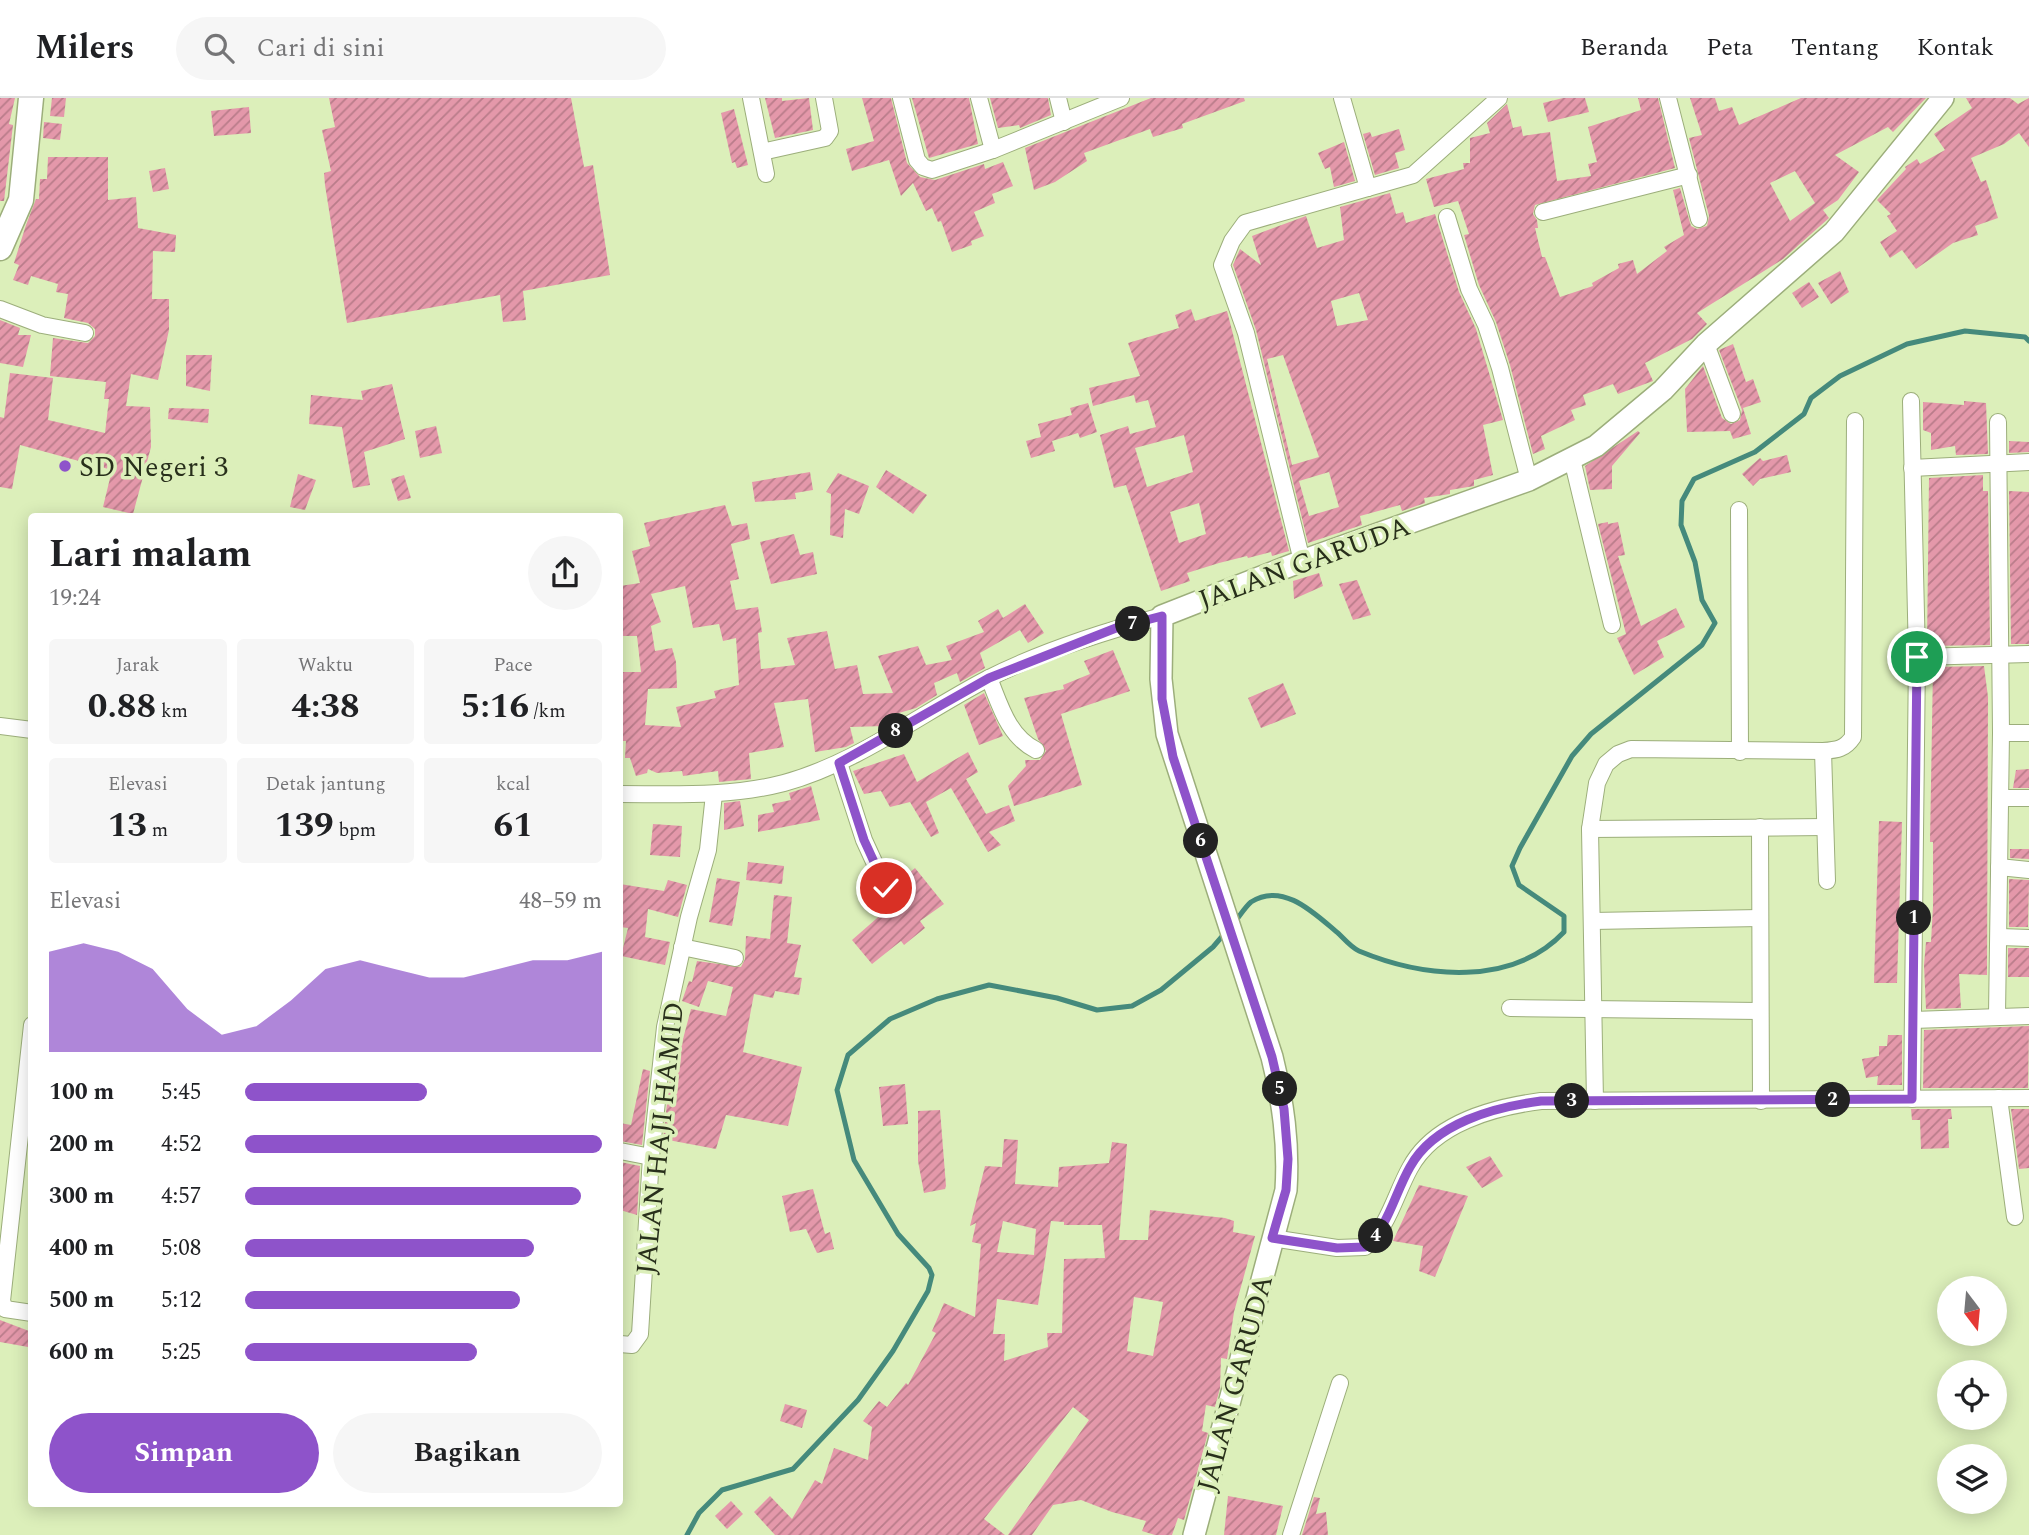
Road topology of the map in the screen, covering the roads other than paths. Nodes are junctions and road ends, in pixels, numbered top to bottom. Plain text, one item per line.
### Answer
1 (31, 98) edge
2 (751, 98) edge
3 (824, 98) edge
4 (901, 98) edge
5 (979, 98) edge
6 (1058, 98) edge
7 (1121, 98) edge
8 (1342, 98) edge
9 (1499, 98) edge
10 (1668, 98) edge
11 (1943, 98) edge
12 (1064, 122) junction
13 (993, 150) junction
14 (762, 152) junction
15 (766, 174) dead end
16 (1689, 175) junction
17 (1368, 188) junction
18 (1543, 212) dead end
19 (1447, 217) dead end
20 (1699, 219) dead end
21 (0, 248) edge
22 (0, 309) edge
23 (85, 333) dead end
24 (1706, 344) junction
25 (1911, 401) dead end
26 (1732, 414) dead end
27 (1855, 421) dead end
28 (1998, 422) dead end
29 (1572, 459) junction
30 (2029, 462) edge
31 (1997, 463) junction
32 (1912, 468) junction
33 (1528, 480) junction
34 (1739, 510) dead end
35 (1303, 561) junction
36 (1162, 616) junction
37 (1612, 625) dead end
38 (1999, 654) junction
39 (2029, 654) edge
40 (1917, 657) junction
41 (989, 678) junction
42 (0, 726) edge
43 (28, 730) edge
44 (2001, 733) junction
45 (2029, 733) edge
46 (1036, 750) dead end
47 (1823, 751) junction
48 (1740, 752) junction
49 (839, 763) junction
50 (623, 794) edge
51 (714, 794) junction
52 (2001, 798) junction
53 (2029, 798) edge
54 (1759, 827) junction
55 (1825, 827) junction
56 (1590, 829) junction
57 (1999, 867) junction
58 (2029, 870) edge
59 (1827, 881) dead end
60 (886, 888) dead end
61 (1760, 918) junction
62 (1592, 921) junction
63 (2000, 937) junction
64 (2029, 938) edge
65 (682, 947) junction
66 (735, 958) dead end
67 (1510, 1008) dead end
68 (1592, 1009) junction
69 (1760, 1010) junction
70 (1997, 1015) junction
71 (2029, 1016) edge
72 (1913, 1020) junction
73 (28, 1062) edge
74 (1999, 1098) junction
75 (2029, 1098) edge
76 (1912, 1099) junction
77 (1595, 1101) junction
78 (1761, 1101) junction
79 (623, 1152) edge
80 (651, 1157) junction
81 (2015, 1217) dead end
82 (1272, 1238) junction
83 (28, 1312) edge
84 (623, 1345) edge
85 (1340, 1383) dead end
86 (1192, 1532) edge
87 (1291, 1535) edge

1 - 21 main road
2 - 14 street
3 - 14 street
4 - 13 street
5 - 13 street
6 - 12 street
7 - 12 street
8 - 17 street
9 - 17 street
10 - 16 street
11 - 24 street, JALAN GARUDA
12 - 13 street
14 - 15 street
16 - 18 street
16 - 20 street
17 - 35 street
19 - 33 street
22 - 23 street
24 - 26 street
24 - 29 street, JALAN GARUDA
25 - 32 street
27 - 47 street
28 - 31 street
29 - 33 street, JALAN GARUDA
29 - 37 street
30 - 31 street
31 - 32 street
31 - 38 street
32 - 40 street
33 - 35 street, JALAN GARUDA
34 - 48 street
35 - 36 street, JALAN GARUDA
36 - 41 street
36 - 82 street, JALAN GARUDA
38 - 39 street
38 - 40 street
38 - 44 street
40 - 72 street
41 - 46 street
41 - 49 street
42 - 43 street
44 - 45 street
44 - 52 street
47 - 48 street
47 - 55 street
48 - 56 street
49 - 51 street
49 - 60 street
50 - 51 street
51 - 65 street, JALAN HAJI HAMID
52 - 53 street
52 - 57 street
54 - 55 street
54 - 56 street
54 - 61 street
55 - 59 street
56 - 62 street
57 - 58 street
57 - 63 street
61 - 62 street
61 - 69 street
62 - 68 street
63 - 64 street
63 - 70 street
65 - 66 street
65 - 80 street, JALAN HAJI HAMID
67 - 68 street
68 - 69 street
68 - 77 street
69 - 78 street
70 - 71 street
70 - 72 street
72 - 76 street
73 - 83 street
74 - 75 street
74 - 76 street
74 - 81 street
76 - 78 street
77 - 78 street
77 - 82 street
79 - 80 street
80 - 84 street, JALAN HAJI HAMID
82 - 86 street, JALAN GARUDA
85 - 87 street

